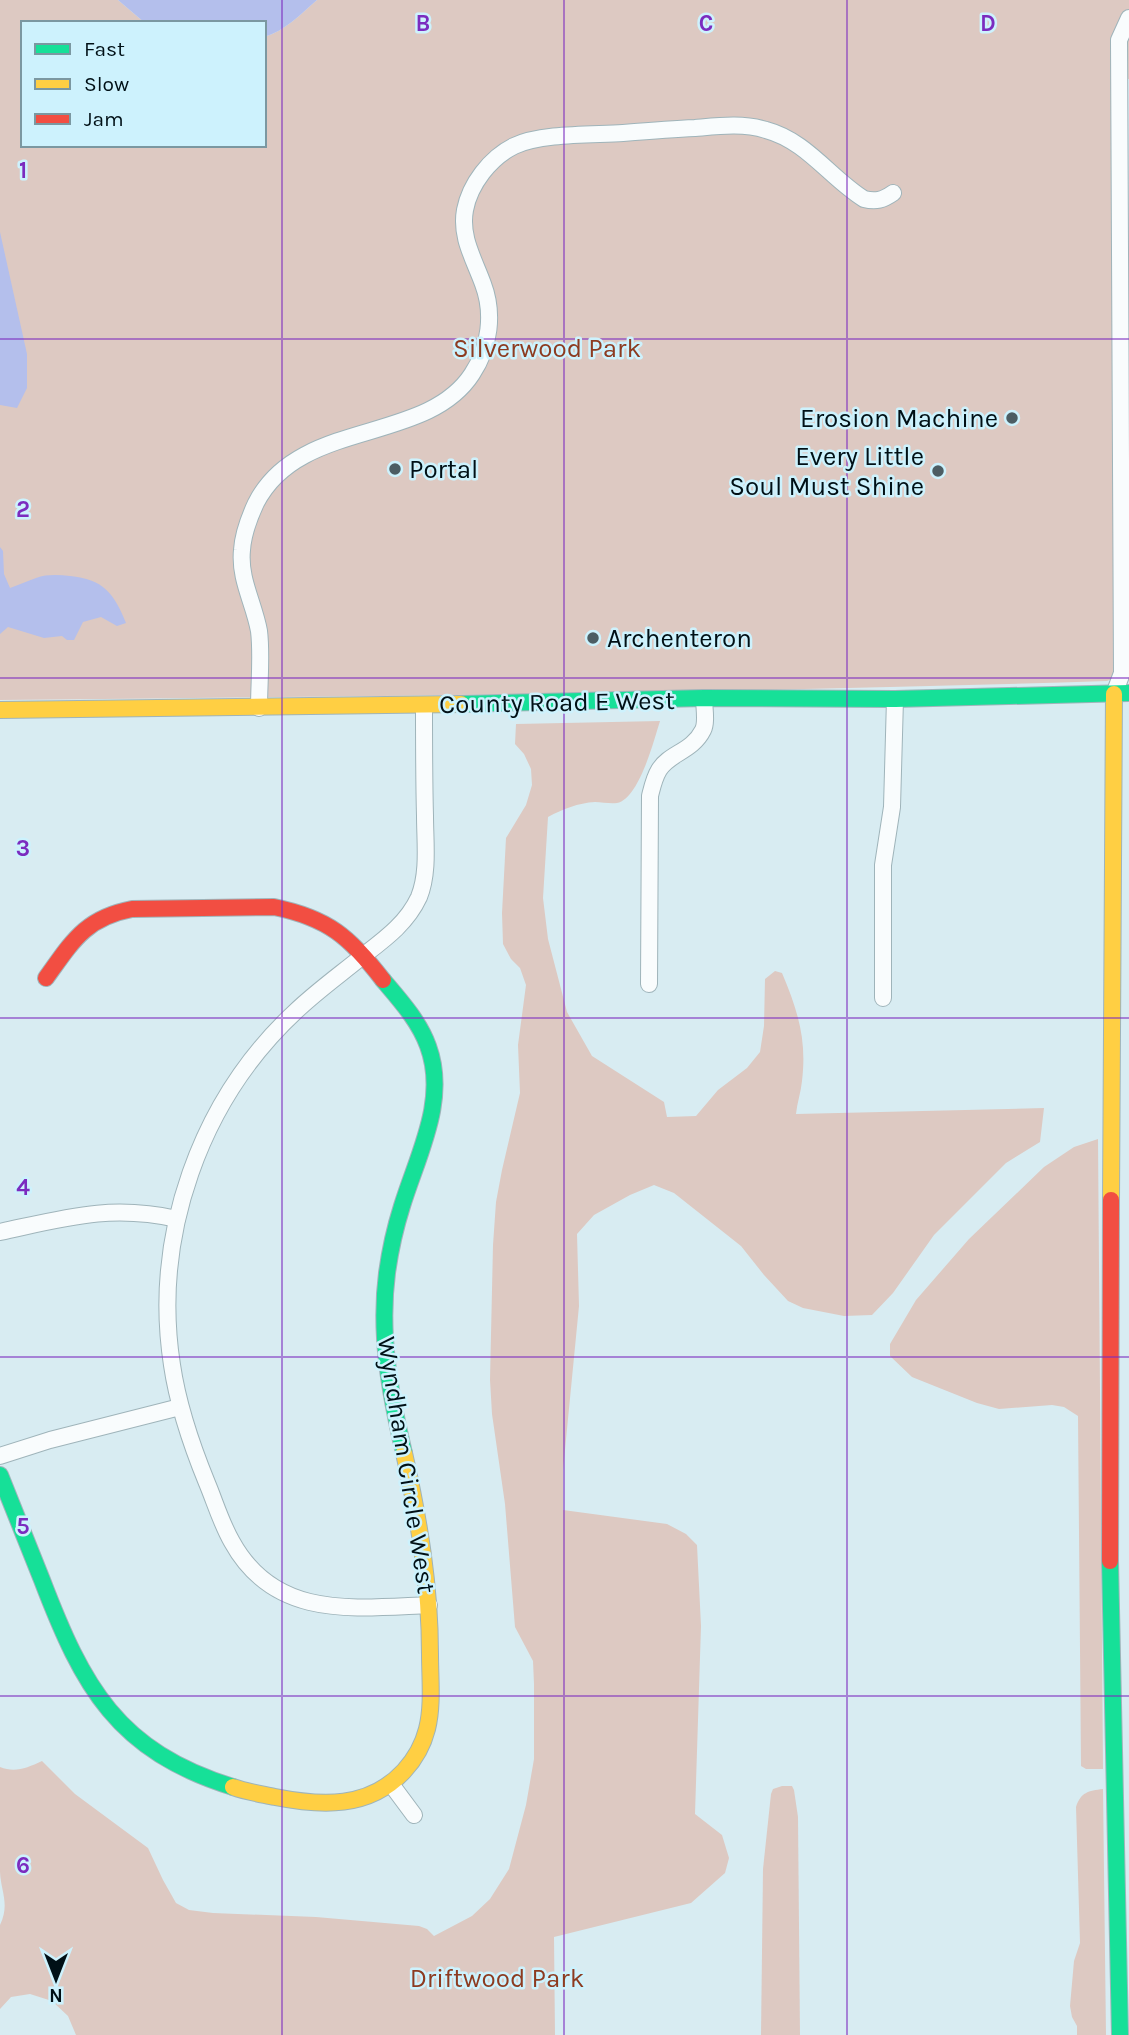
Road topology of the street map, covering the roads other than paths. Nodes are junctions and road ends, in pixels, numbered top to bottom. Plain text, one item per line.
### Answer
1 (1129, 18) edge
2 (1129, 70) edge
3 (1120, 84) junction
4 (893, 194) dead end
5 (1121, 694) edge
6 (704, 698) junction
7 (895, 699) junction
8 (424, 705) junction
9 (259, 708) junction
10 (0, 710) edge
11 (364, 955) junction
12 (46, 978) dead end
13 (649, 984) dead end
14 (883, 998) dead end
15 (177, 1219) junction
16 (0, 1232) edge
17 (180, 1407) junction
18 (0, 1456) edge
19 (0, 1475) edge
20 (429, 1605) junction
21 (391, 1784) junction
22 (414, 1815) dead end
23 (1120, 2035) edge

1 - 3 street
2 - 3 street
3 - 5 street
4 - 9 street
5 - 7 street, County Road E West
5 - 23 street
6 - 7 street, County Road E West
6 - 8 street, County Road E West
6 - 13 street
7 - 14 street
8 - 9 street, County Road E West
8 - 11 street
9 - 10 street, County Road E West
11 - 12 street, Wyndham Circle West
11 - 15 street
11 - 20 street, Wyndham Circle West
15 - 16 street
15 - 17 street
17 - 18 street
17 - 20 street
19 - 21 street, Wyndham Circle West
20 - 21 street, Wyndham Circle West
21 - 22 street

